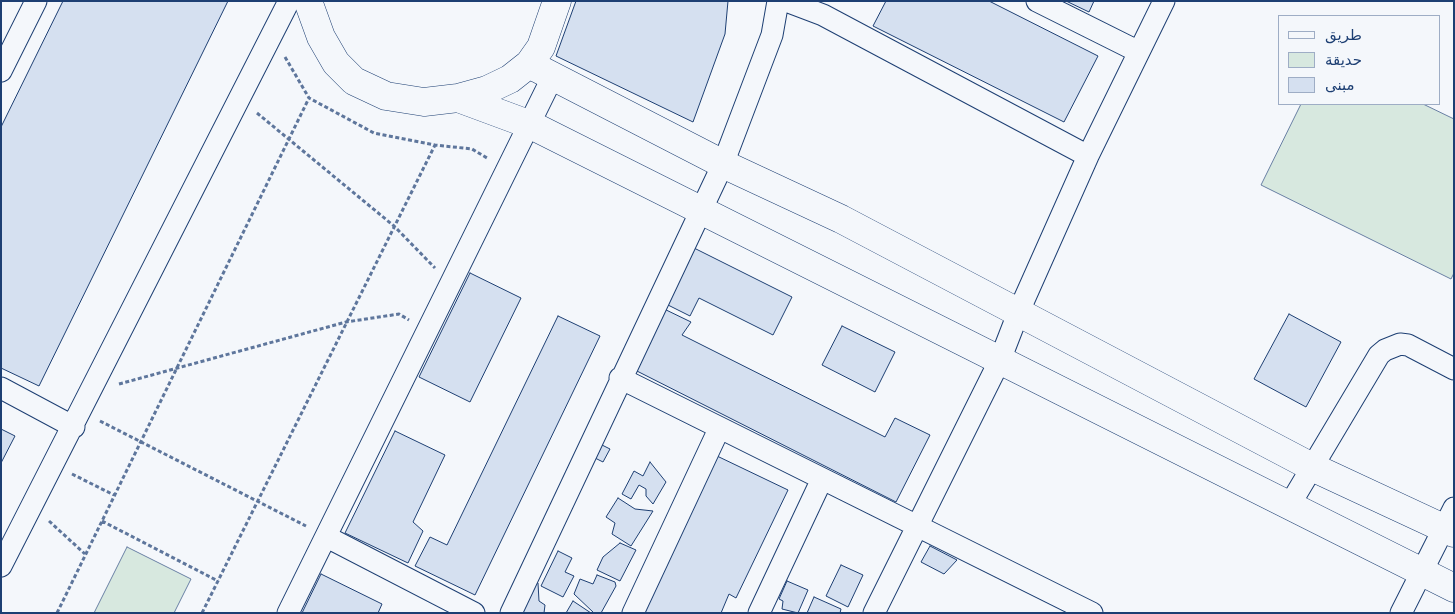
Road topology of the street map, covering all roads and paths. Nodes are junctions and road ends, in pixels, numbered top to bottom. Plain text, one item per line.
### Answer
1 (36, 1) edge
2 (289, 1) edge
3 (308, 1) edge
4 (557, 1) edge
5 (778, 1) edge
6 (786, 1) edge
7 (1037, 1) edge
8 (1164, 1) edge
9 (825, 8) edge
10 (1137, 52) junction
11 (529, 64) junction
12 (1, 71) edge
13 (553, 76) junction
14 (309, 98) dead end
15 (458, 98) junction
16 (239, 100) junction
17 (531, 124) junction
18 (289, 138) junction
19 (435, 145) dead end
20 (1088, 156) junction
21 (723, 164) junction
22 (700, 209) junction
23 (394, 226) junction
24 (452, 284) junction
25 (1019, 311) junction
26 (346, 322) junction
27 (428, 332) junction
28 (1000, 360) junction
29 (177, 368) junction
30 (1454, 369) edge
31 (620, 378) junction
32 (96, 384) junction
33 (1, 388) edge
34 (78, 419) junction
35 (719, 429) junction
36 (141, 442) junction
37 (54, 464) junction
38 (1312, 467) junction
39 (822, 479) junction
40 (114, 495) junction
41 (257, 501) junction
42 (32, 506) junction
43 (1289, 506) junction
44 (102, 521) junction
45 (1450, 523) edge
46 (916, 525) junction
47 (327, 537) junction
48 (85, 554) junction
49 (1, 566) edge
50 (1422, 573) junction
51 (218, 581) junction
52 (1454, 588) edge
53 (57, 613) edge
54 (202, 613) edge
55 (288, 613) edge
56 (474, 613) edge
57 (511, 613) edge
58 (632, 613) edge
59 (759, 613) edge
60 (874, 613) edge
61 (1092, 613) edge
62 (1401, 613) edge

1 - 12 street
2 - 16 street
3 - 15 street
4 - 11 street
5 - 21 street
6 - 9 street
7 - 10 street
8 - 10 street
9 - 20 street
10 - 20 street
11 - 13 street
11 - 15 street
13 - 17 street
13 - 21 street
14 - 18 path
15 - 17 street
16 - 18 path
16 - 32 street
17 - 22 street
17 - 24 street
18 - 23 path
18 - 29 path
19 - 23 path
20 - 25 street
21 - 22 street
21 - 25 street
22 - 28 street
22 - 31 street
23 - 24 path
23 - 26 path
24 - 27 street
25 - 28 street
25 - 38 street
26 - 27 path
26 - 29 path
26 - 41 path
27 - 47 street
28 - 43 street
28 - 46 street
29 - 32 path
29 - 36 path
30 - 38 street
31 - 35 street
31 - 57 street
32 - 34 street
33 - 34 street
34 - 36 path
34 - 37 street
35 - 39 street
35 - 58 street
36 - 40 path
36 - 41 path
37 - 40 path
37 - 42 street
38 - 43 street
38 - 45 street
39 - 46 street
39 - 59 street
40 - 44 path
41 - 47 path
41 - 51 path
42 - 48 path
42 - 49 street
43 - 50 street
44 - 48 path
44 - 51 path
45 - 50 street
46 - 60 street
46 - 61 street
47 - 55 street
47 - 56 street
48 - 53 path
50 - 52 street
50 - 62 street
51 - 54 path

